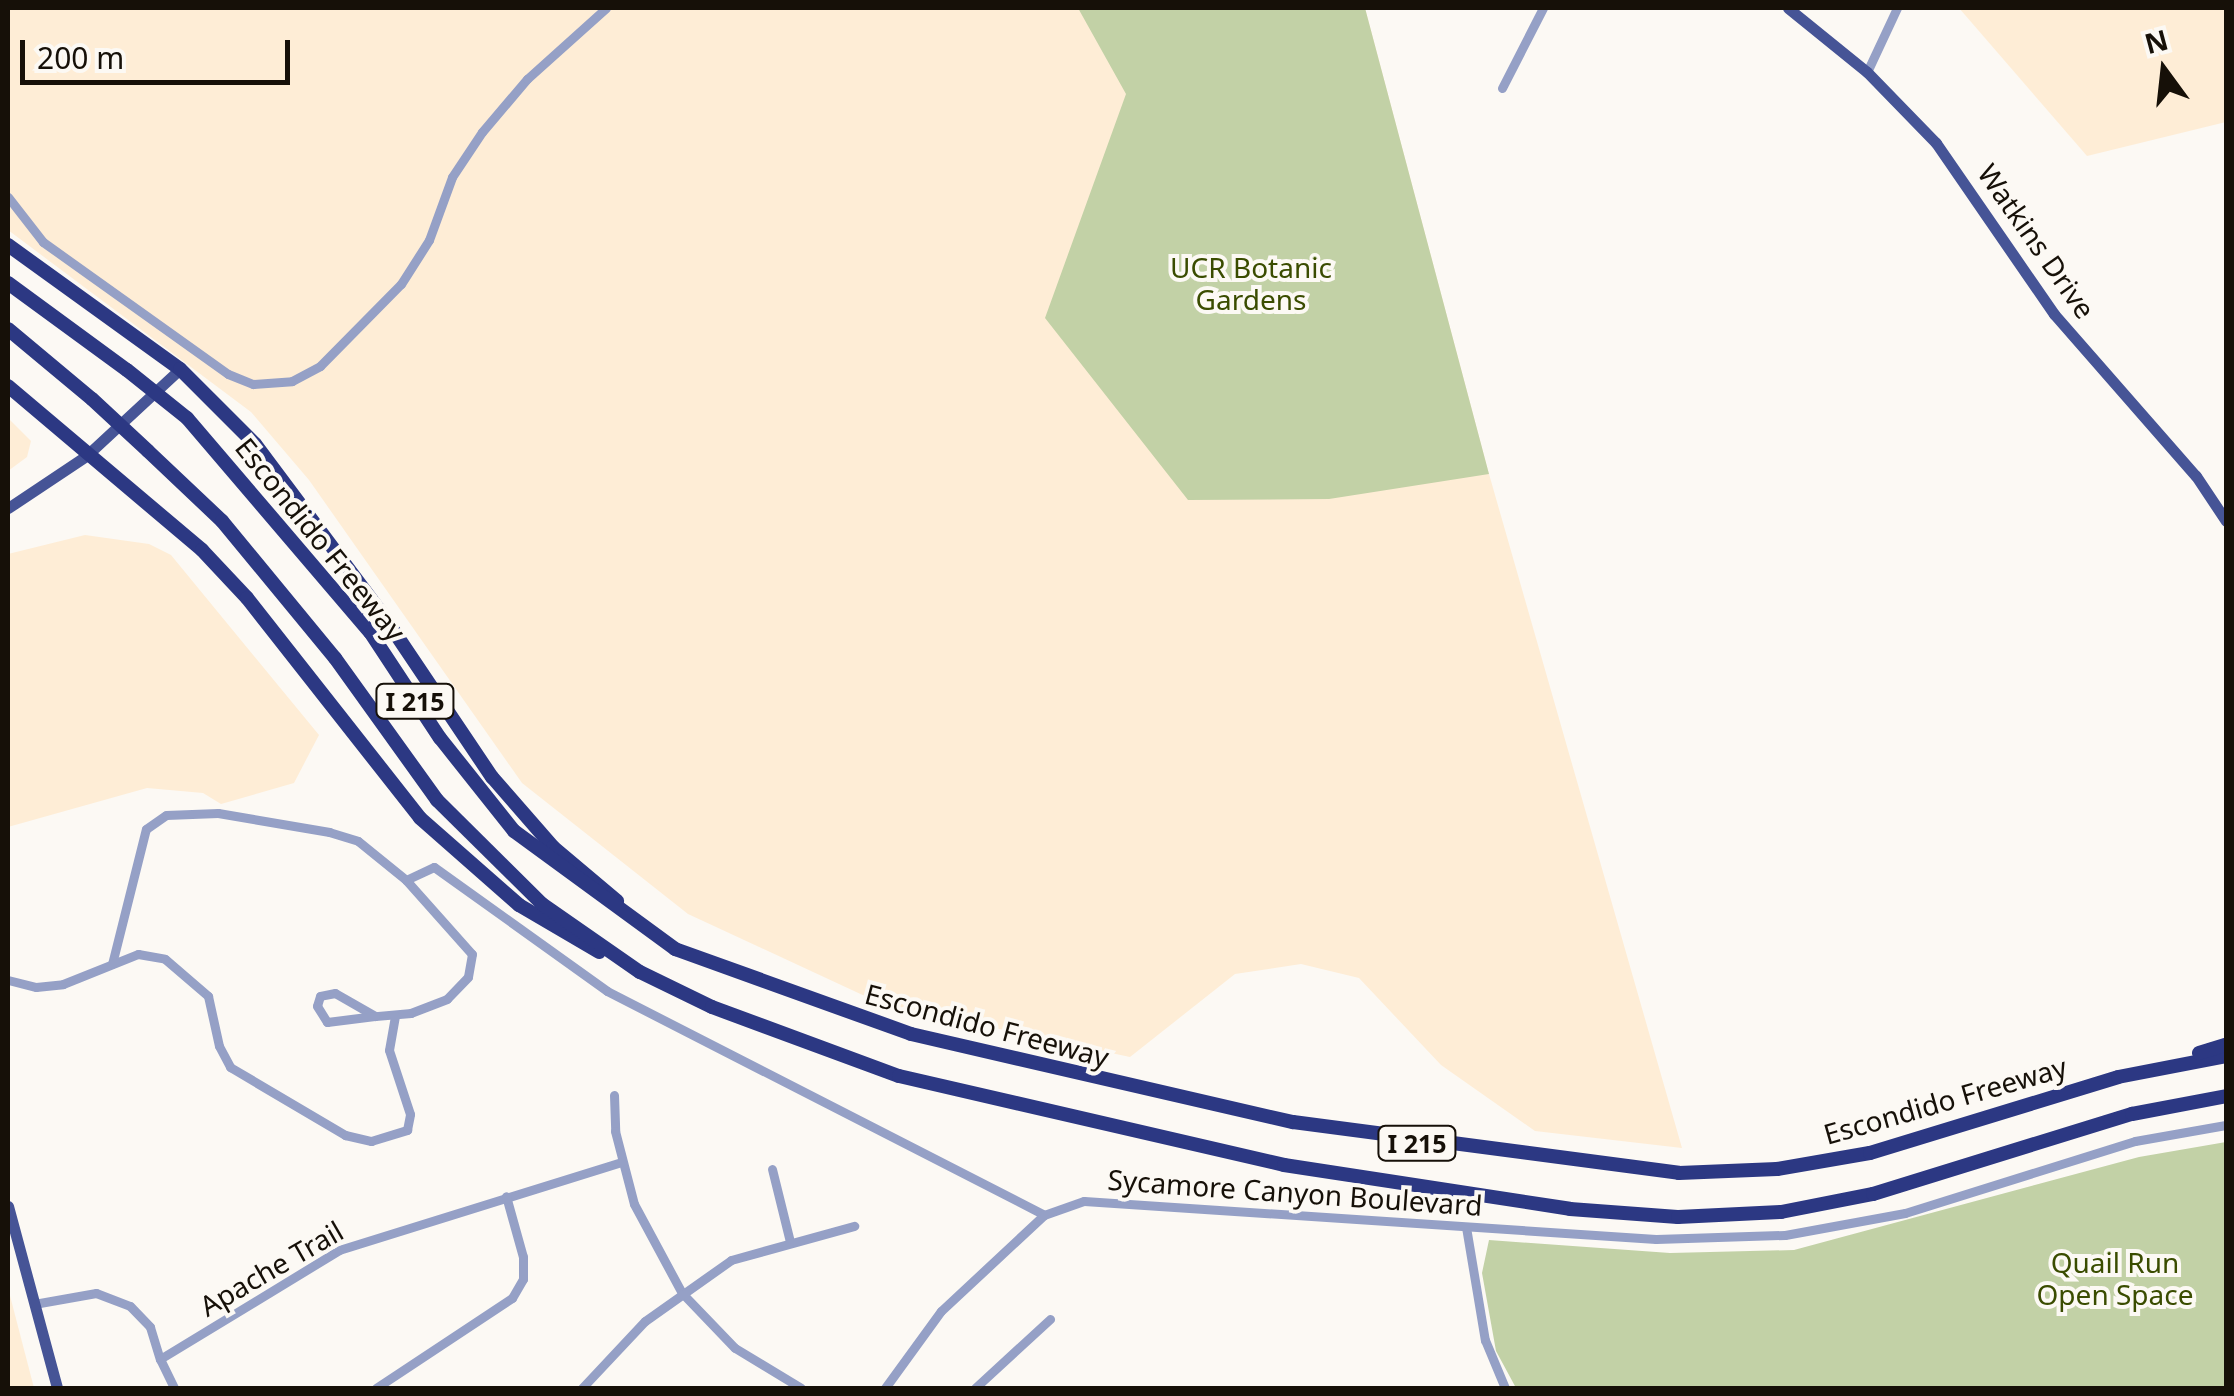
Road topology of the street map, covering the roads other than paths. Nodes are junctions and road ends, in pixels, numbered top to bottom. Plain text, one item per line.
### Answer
1 (606, 8) edge
2 (1542, 8) edge
3 (1788, 8) edge
4 (1897, 8) edge
5 (1867, 72) junction
6 (1502, 88) dead end
7 (8, 197) edge
8 (8, 245) edge
9 (8, 283) edge
10 (8, 330) edge
11 (180, 369) junction
12 (8, 386) edge
13 (86, 456) junction
14 (8, 508) edge
15 (2226, 521) edge
16 (406, 880) junction
17 (676, 949) junction
18 (112, 964) junction
19 (640, 972) junction
20 (8, 980) edge
21 (375, 1016) junction
22 (396, 1016) junction
23 (2226, 1045) edge
24 (2226, 1056) edge
25 (2170, 1064) junction
26 (614, 1096) dead end
27 (2226, 1096) edge
28 (2226, 1125) edge
29 (621, 1162) junction
30 (772, 1170) dead end
31 (506, 1196) junction
32 (8, 1206) edge
33 (1044, 1215) junction
34 (854, 1226) dead end
35 (1466, 1227) junction
36 (790, 1242) junction
37 (682, 1293) junction
38 (34, 1304) junction
39 (1050, 1319) dead end
40 (160, 1360) junction
41 (788, 1386) edge
42 (57, 1388) edge
43 (174, 1388) edge
44 (376, 1388) edge
45 (582, 1388) edge
46 (801, 1388) edge
47 (885, 1388) edge
48 (976, 1388) edge
49 (1505, 1388) edge

1 - 7 street
2 - 6 street
3 - 5 main road, Watkins Drive
4 - 5 street
5 - 15 main road, Watkins Drive
8 - 11 highway
9 - 17 highway, Escondido Freeway / I 215, bridge
10 - 19 highway, I 215, bridge
11 - 13 main road
11 - 17 highway
12 - 13 highway
13 - 14 main road
13 - 19 highway
16 - 18 street
16 - 22 street
16 - 33 street
17 - 25 highway, Escondido Freeway / I 215
18 - 20 street
18 - 22 street
19 - 27 highway, I 215
21 - 21 street
21 - 22 street
23 - 25 highway
24 - 25 highway, Escondido Freeway / I 215
26 - 29 street
28 - 35 street, Sycamore Canyon Boulevard
29 - 31 street, Apache Trail
29 - 37 street
30 - 36 street
31 - 40 street, Apache Trail
31 - 44 street
32 - 38 main road
33 - 35 street, Sycamore Canyon Boulevard
33 - 47 street
34 - 36 street
35 - 49 street
36 - 37 street
37 - 41 street
37 - 45 street
38 - 40 street
38 - 42 main road
39 - 48 street
40 - 43 street
41 - 46 street

